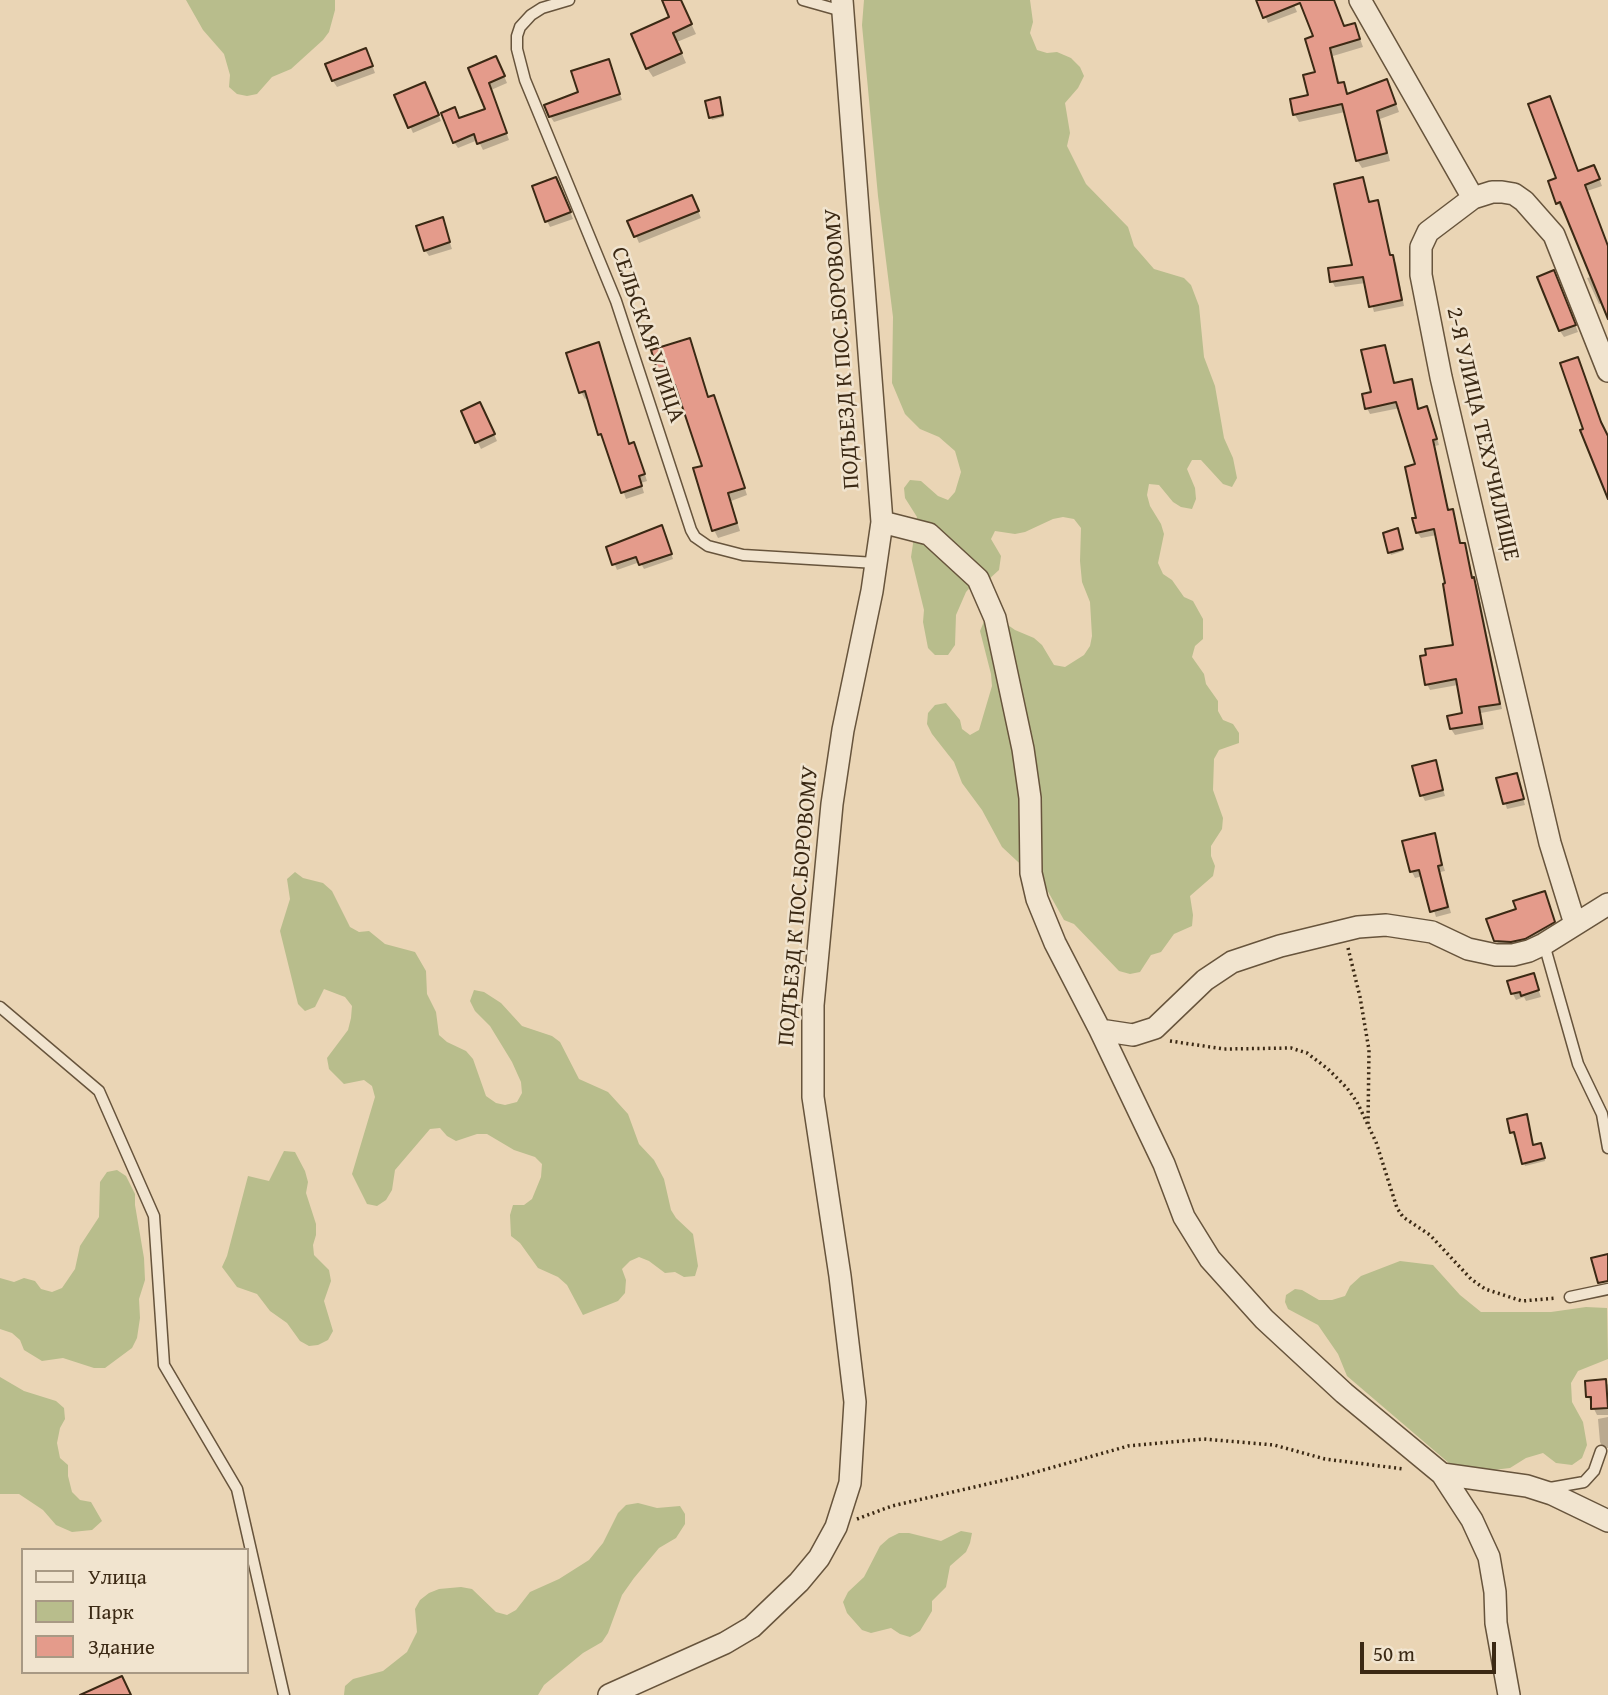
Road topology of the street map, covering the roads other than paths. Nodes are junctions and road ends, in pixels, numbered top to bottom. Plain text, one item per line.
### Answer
1 (569, 0) edge
2 (803, 0) edge
3 (1360, 0) edge
4 (842, 6) edge
5 (1473, 198) junction
6 (1608, 370) edge
7 (882, 522) junction
8 (876, 564) junction
9 (1608, 904) edge
10 (1574, 925) junction
11 (1544, 944) junction
12 (0, 1007) edge
13 (1100, 1030) junction
14 (1608, 1148) edge
15 (1608, 1289) edge
16 (1570, 1297) road end
17 (1601, 1451) dead end
18 (1442, 1474) junction
19 (1537, 1489) junction
20 (1608, 1521) edge
21 (284, 1695) edge
22 (609, 1695) edge
23 (1509, 1695) edge

1 - 8 lane, СЕЛЬСКАЯ УЛИЦА
2 - 4 lane
3 - 5 street
4 - 7 street, ПОДЪЕЗД К ПОС.БОРОВОМУ
5 - 6 street
5 - 10 street, 2-Я УЛИЦА ТЕХУЧИЛИЩЕ
7 - 8 street, ПОДЪЕЗД К ПОС.БОРОВОМУ
7 - 13 street
8 - 22 street, ПОДЪЕЗД К ПОС.БОРОВОМУ
9 - 10 street
10 - 11 street
11 - 13 street
11 - 14 lane
12 - 21 lane
13 - 18 street
15 - 16 lane
17 - 19 lane
18 - 19 street
18 - 23 street
19 - 20 street

